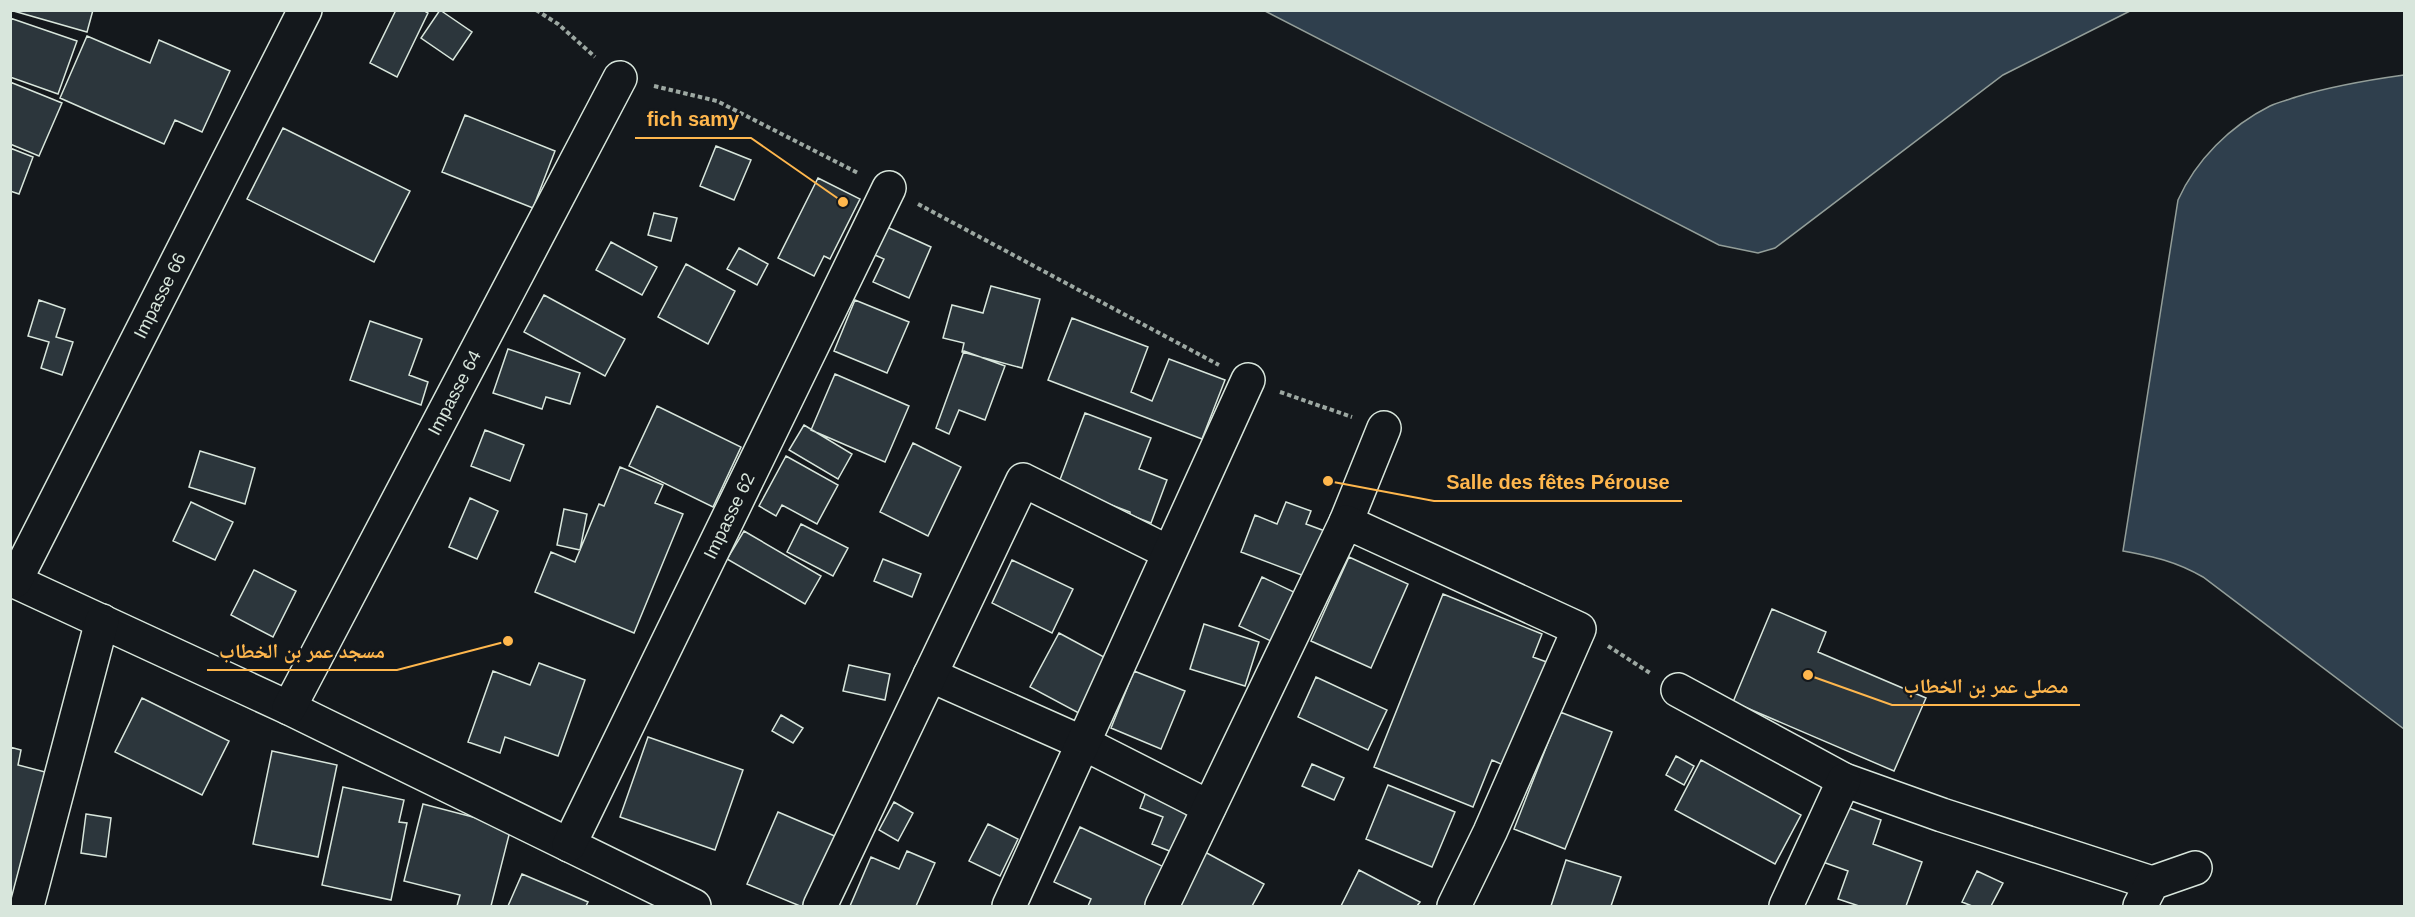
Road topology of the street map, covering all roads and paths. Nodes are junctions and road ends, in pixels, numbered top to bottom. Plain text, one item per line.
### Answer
1 (305, 10) edge
2 (536, 10) edge
3 (620, 78) junction
4 (889, 188) junction
5 (1248, 381) junction
6 (1384, 428) joint
7 (1346, 522) junction
8 (1168, 552) junction
9 (13, 580) edge
10 (102, 621) junction
11 (1579, 628) junction
12 (930, 675) junction
13 (1678, 690) joint
14 (290, 708) junction
15 (1083, 743) junction
16 (1844, 780) junction
17 (1209, 807) junction
18 (569, 845) junction
19 (2195, 868) dead end
20 (2146, 895) edge
21 (27, 906) edge
22 (694, 906) edge
23 (820, 906) edge
24 (1009, 906) edge
25 (1162, 906) edge
26 (1454, 906) edge
27 (1786, 906) edge

1 - 9 street, Impasse 66
2 - 3 path
3 - 4 path
3 - 14 street, Impasse 64
4 - 5 path
4 - 18 street, Impasse 62
5 - 6 path
5 - 8 street
6 - 7 street
7 - 11 street
7 - 17 street
8 - 12 street
8 - 15 street
9 - 10 street
10 - 14 street
10 - 21 street
11 - 13 path
11 - 26 street
12 - 15 street
12 - 23 street
13 - 16 street
14 - 18 street
15 - 17 street
15 - 24 street
16 - 20 street
16 - 27 street
17 - 25 street
18 - 22 street
19 - 20 street

